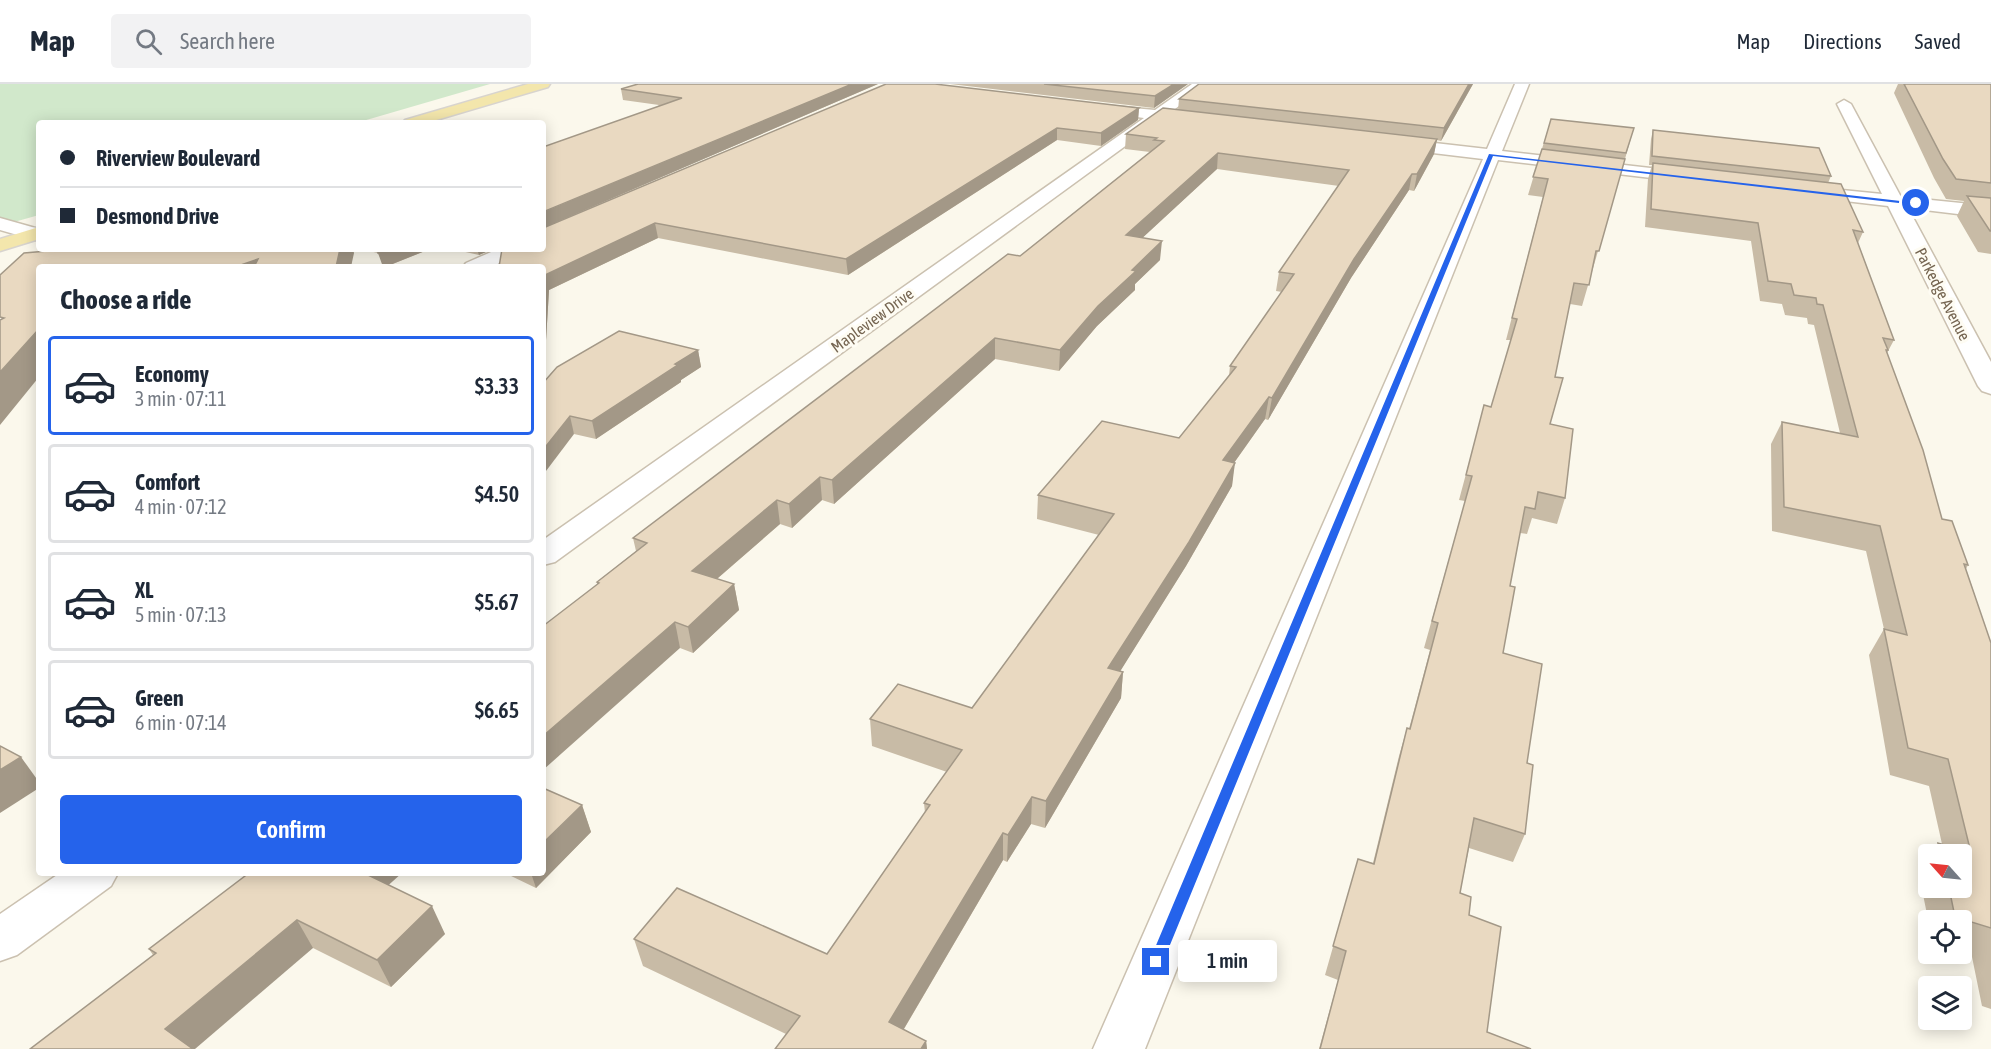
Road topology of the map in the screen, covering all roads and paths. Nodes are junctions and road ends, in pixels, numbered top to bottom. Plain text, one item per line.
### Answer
1 (543, 84) edge
2 (1201, 84) edge
3 (1521, 84) edge
4 (1844, 104) dead end
5 (1078, 106) edge
6 (1158, 115) junction
7 (420, 120) edge
8 (1217, 122) edge
9 (1372, 140) edge
10 (1491, 155) junction
11 (1705, 180) edge
12 (1788, 189) edge
13 (1895, 201) junction
14 (1991, 212) edge
15 (0, 224) edge
16 (36, 234) edge
17 (36, 234) edge
18 (0, 245) edge
19 (508, 252) edge
20 (480, 264) edge
21 (1991, 386) edge
22 (546, 553) edge
23 (91, 876) edge
24 (0, 940) edge
25 (1119, 1049) edge

1 - 7 main road
2 - 6 street, Mapleview Drive
3 - 10 street
4 - 13 street, Parkedge Avenue
5 - 6 street
6 - 8 street
6 - 22 street, Mapleview Drive
9 - 10 street
10 - 11 street
10 - 25 street
12 - 13 street
13 - 14 street
13 - 21 street, Parkedge Avenue
15 - 16 street
17 - 18 main road
19 - 20 street
23 - 24 street

